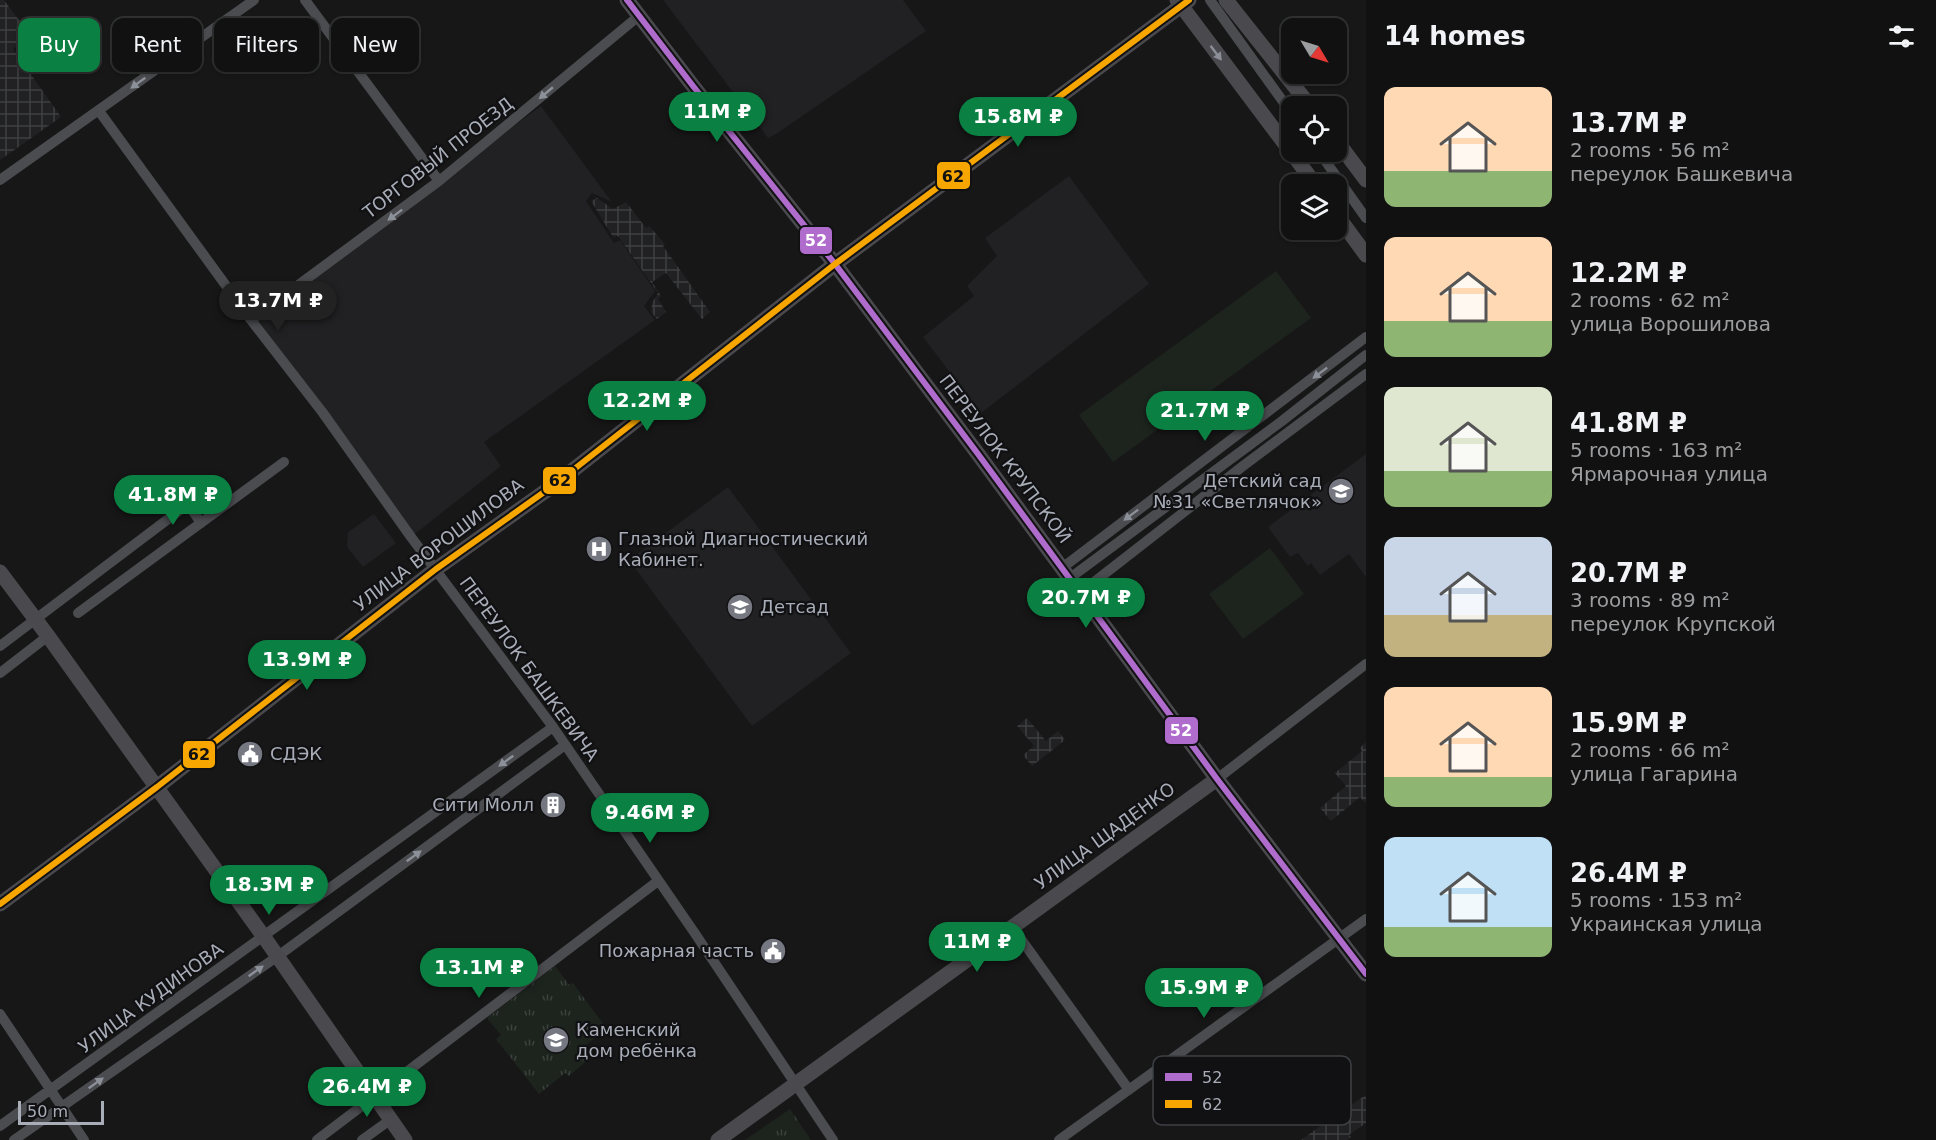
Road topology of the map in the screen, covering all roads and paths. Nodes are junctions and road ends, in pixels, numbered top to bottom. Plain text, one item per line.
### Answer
1 (254, 0) edge
2 (305, 0) edge
3 (627, 0) edge
4 (1210, 0) edge
5 (1226, 0) edge
6 (1182, 2) edge
7 (640, 15) junction
8 (1302, 96) edge
9 (1281, 99) edge
10 (99, 111) junction
11 (1347, 155) edge
12 (1325, 162) edge
13 (1308, 174) edge
14 (0, 180) edge
15 (1366, 180) edge
16 (440, 182) junction
17 (1366, 218) edge
18 (1347, 229) edge
19 (1366, 255) edge
20 (835, 264) junction
21 (251, 320) junction
22 (1366, 337) edge
23 (1366, 356) edge
24 (1366, 374) edge
25 (1272, 409) junction
26 (1282, 421) junction
27 (1290, 432) junction
28 (284, 462) dead end
29 (201, 523) junction
30 (436, 569) junction
31 (0, 572) edge
32 (1066, 573) junction
33 (1080, 593) junction
34 (78, 614) dead end
35 (35, 618) junction
36 (48, 636) junction
37 (0, 646) edge
38 (1366, 664) edge
39 (0, 673) edge
40 (553, 727) junction
41 (565, 745) junction
42 (1217, 779) junction
43 (157, 787) junction
44 (658, 881) junction
45 (0, 904) edge
46 (1366, 919) edge
47 (1013, 928) junction
48 (264, 937) junction
49 (1340, 939) junction
50 (278, 956) junction
51 (1366, 974) edge
52 (0, 1014) edge
53 (1177, 1056) edge
54 (1153, 1073) edge
55 (795, 1085) junction
56 (51, 1090) junction
57 (1129, 1090) junction
58 (374, 1096) junction
59 (62, 1107) junction
60 (390, 1120) junction
61 (0, 1126) edge
62 (14, 1140) edge
63 (84, 1140) edge
64 (316, 1140) edge
65 (362, 1140) edge
66 (405, 1140) edge
67 (718, 1140) edge
68 (833, 1140) edge
69 (1059, 1140) edge

1 -> 10 street
2 - 16 street
3 - 7 street, ПЕРЕУЛОК КРУПСКОЙ
4 - 9 street
5 - 8 street
6 -> 13 street
6 - 20 street, УЛИЦА ВОРОШИЛОВА
7 -> 16 street, ТОРГОВЫЙ ПРОЕЗД
7 - 20 street, ПЕРЕУЛОК КРУПСКОЙ
10 - 14 street
10 - 21 street, ПЕРЕУЛОК БАШКЕВИЧА
11 - 15 street
12 - 17 street
16 -> 21 street, ТОРГОВЫЙ ПРОЕЗД
18 - 19 street
20 - 30 street, УЛИЦА ВОРОШИЛОВА
20 - 32 street, ПЕРЕУЛОК КРУПСКОЙ
21 - 30 street, ПЕРЕУЛОК БАШКЕВИЧА
22 -> 25 street
23 - 26 street
24 - 27 street
25 - 26 street
25 -> 32 street
26 - 27 street
26 - 32 street
27 - 33 street
28 - 29 street
29 - 34 street
29 - 35 street
30 - 40 street, ПЕРЕУЛОК БАШКЕВИЧА
30 - 43 street, УЛИЦА ВОРОШИЛОВА
31 - 35 street
32 - 33 street, ПЕРЕУЛОК КРУПСКОЙ
33 - 42 street, ПЕРЕУЛОК КРУПСКОЙ
35 - 36 street
35 - 37 street
36 - 39 street
36 - 43 street
38 - 42 street, УЛИЦА ЩАДЕНКО
40 - 41 street, ПЕРЕУЛОК БАШКЕВИЧА
40 -> 48 street, УЛИЦА КУДИНОВА
41 - 44 street, ПЕРЕУЛОК БАШКЕВИЧА
50 -> 41 street, УЛИЦА КУДИНОВА
42 - 47 street, УЛИЦА ЩАДЕНКО
42 - 49 street, ПЕРЕУЛОК КРУПСКОЙ
43 - 45 street, УЛИЦА ВОРОШИЛОВА
43 - 48 street
44 - 55 street, ПЕРЕУЛОК БАШКЕВИЧА
44 - 58 street
46 - 49 street
47 - 55 street, УЛИЦА ЩАДЕНКО
47 - 57 street
48 - 50 street
48 - 56 street, УЛИЦА КУДИНОВА
49 - 51 street, ПЕРЕУЛОК КРУПСКОЙ
49 - 53 street
50 - 58 street
59 -> 50 street, УЛИЦА КУДИНОВА
52 - 56 street
54 - 57 street
55 - 67 street, УЛИЦА ЩАДЕНКО
55 - 68 street, ПЕРЕУЛОК БАШКЕВИЧА
56 - 59 street
56 - 61 street, УЛИЦА КУДИНОВА
57 - 69 street
58 - 60 street
58 - 64 street
59 - 62 street, УЛИЦА КУДИНОВА
59 - 63 street
60 - 65 street
60 - 66 street

